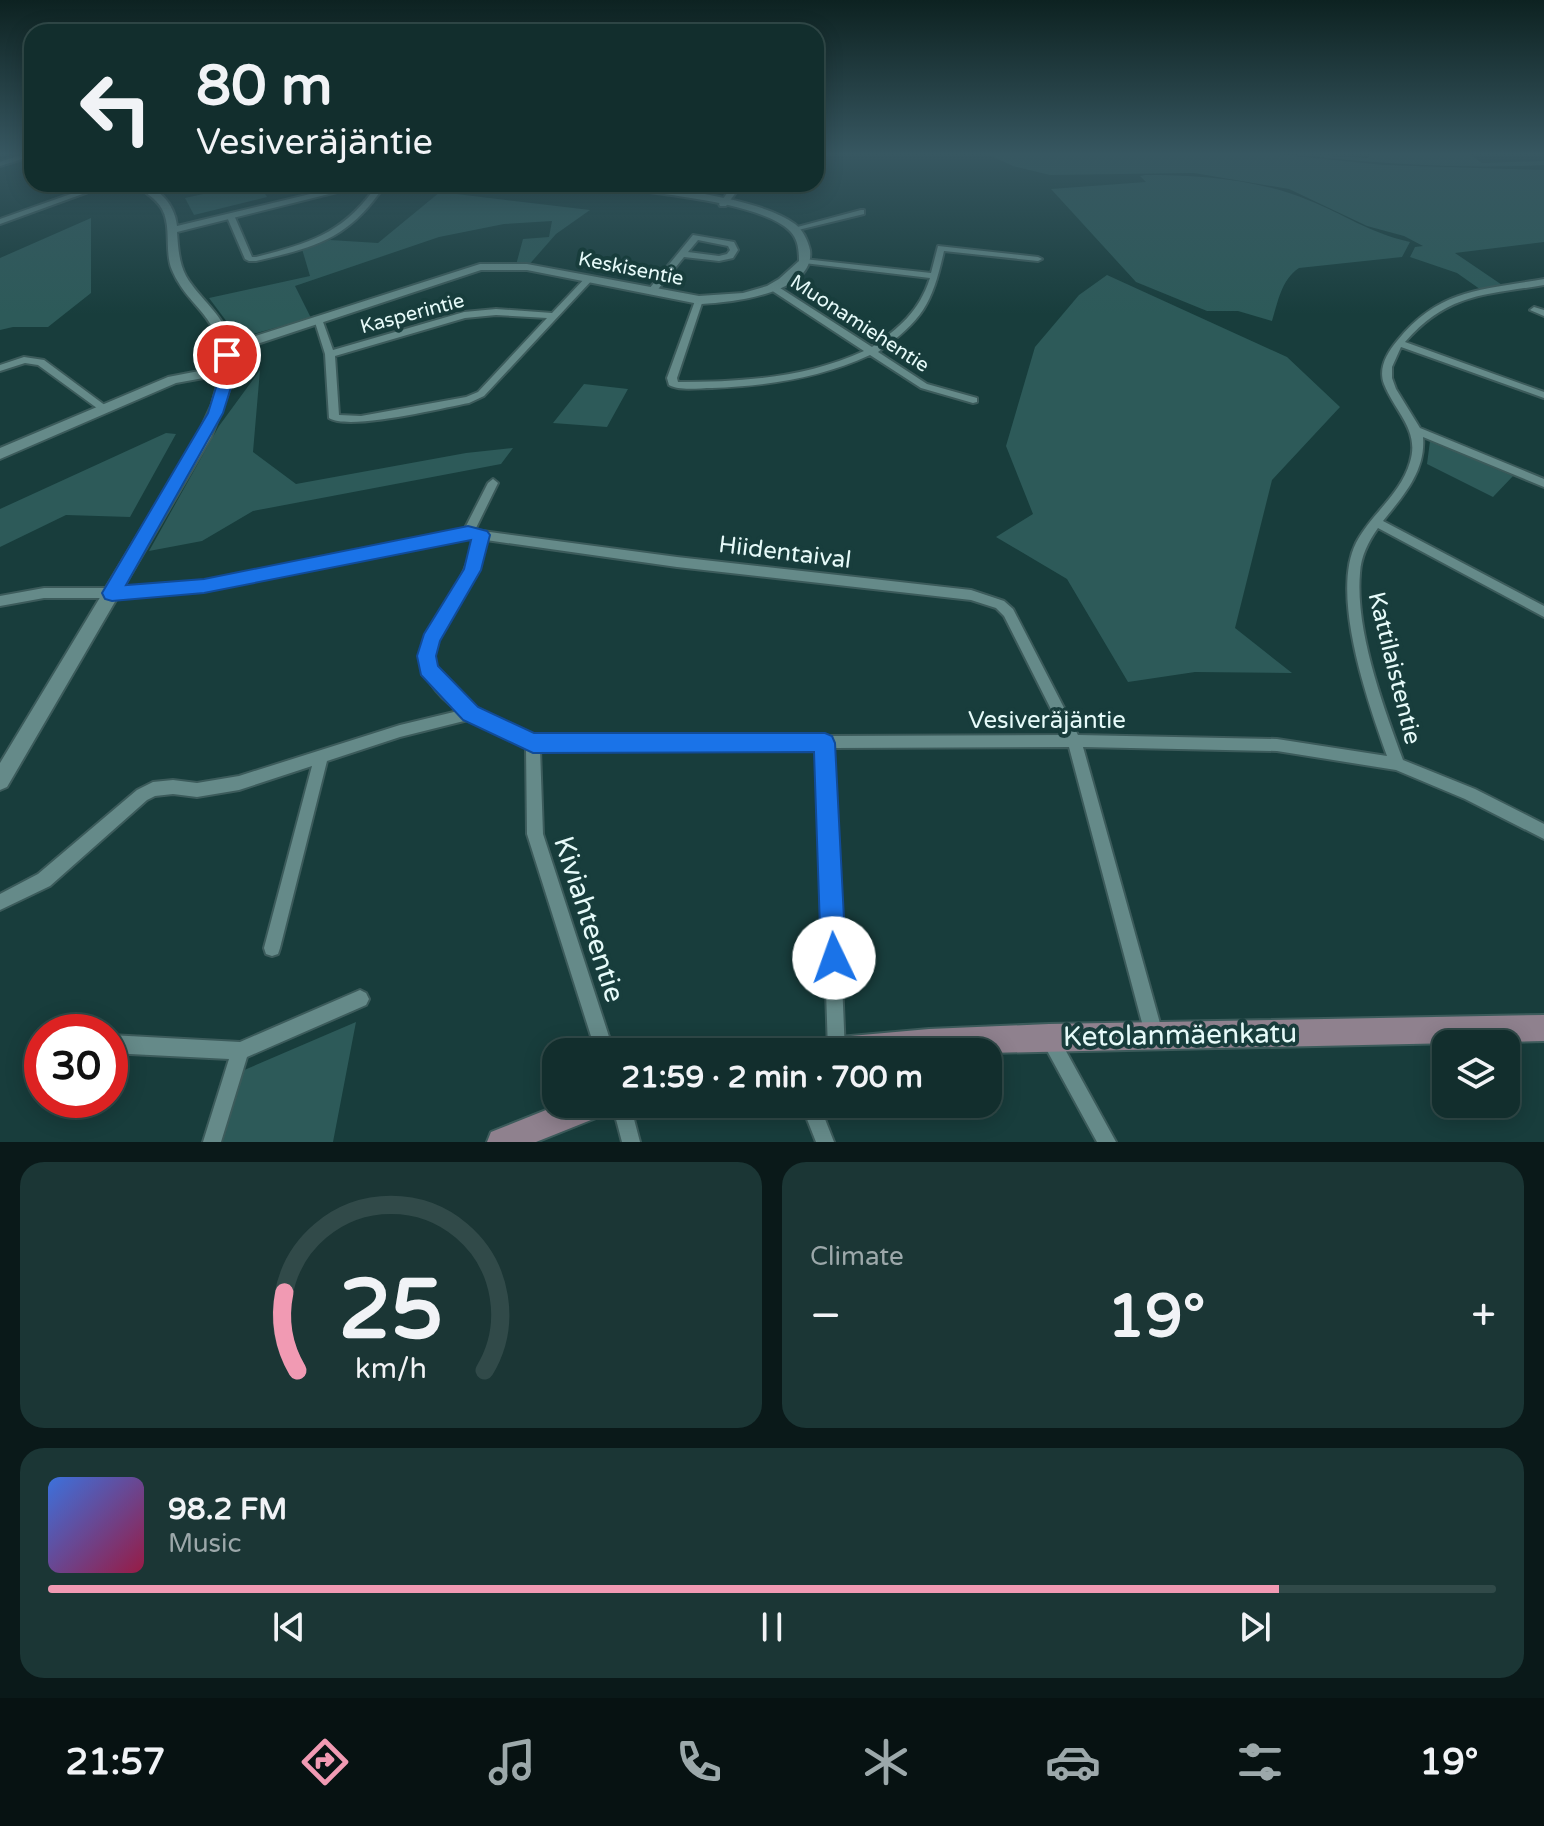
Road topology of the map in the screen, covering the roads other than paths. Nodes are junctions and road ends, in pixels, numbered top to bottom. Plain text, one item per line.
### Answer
1 (41, 207) edge
2 (168, 207) edge
3 (270, 207) edge
4 (363, 207) edge
5 (738, 207) edge
6 (861, 212) dead end
7 (231, 217) junction
8 (0, 222) edge
9 (794, 229) junction
10 (174, 230) junction
11 (683, 254) junction
12 (1038, 259) dead end
13 (804, 261) junction
14 (934, 276) junction
15 (590, 278) junction
16 (1544, 282) edge
17 (774, 288) junction
18 (652, 291) junction
19 (699, 300) junction
20 (552, 316) junction
21 (318, 319) junction
22 (1399, 343) junction
23 (226, 350) junction
24 (869, 351) junction
25 (330, 354) junction
26 (0, 368) edge
27 (227, 370) junction
28 (1544, 395) edge
29 (973, 400) dead end
30 (105, 409) junction
31 (1417, 431) junction
32 (0, 454) edge
33 (493, 483) dead end
34 (1544, 483) edge
35 (1378, 523) junction
36 (474, 534) junction
37 (112, 593) junction
38 (0, 601) edge
39 (1544, 612) edge
40 (470, 714) junction
41 (1074, 741) junction
42 (533, 743) junction
43 (825, 743) junction
44 (321, 758) junction
45 (1397, 764) junction
46 (0, 781) edge
47 (1544, 832) edge
48 (0, 902) edge
49 (272, 948) dead end
50 (360, 999) dead end
51 (1544, 1028) edge
52 (1154, 1034) junction
53 (1049, 1037) junction
54 (601, 1038) edge
55 (827, 1038) edge
56 (1002, 1040) edge
57 (128, 1045) edge
58 (240, 1051) junction
59 (561, 1118) edge
60 (625, 1118) edge
61 (816, 1118) edge
62 (212, 1142) edge
63 (501, 1142) edge
64 (631, 1142) edge
65 (825, 1142) edge
66 (1107, 1142) edge

1 - 8 street
2 - 10 street
3 - 7 street
4 - 7 street
5 - 9 street
6 - 9 street
7 - 10 street
9 - 13 street
10 - 23 street
11 - 11 street
11 - 18 street
12 - 14 street
13 - 14 street
13 - 17 street, Keskisentie
14 - 24 street
15 - 18 street, Keskisentie
15 - 20 street
15 - 21 street, Keskisentie
16 - 22 street
17 - 19 street, Keskisentie
17 - 24 street, Muonamiehentie
18 - 19 street, Keskisentie
19 - 24 street
20 - 25 street, Kasperintie
20 - 25 street
21 - 23 street, Keskisentie
21 - 25 street
22 - 28 street
22 - 31 street
23 - 27 street
24 - 29 street, Muonamiehentie
26 - 30 street
27 - 30 street
27 - 37 street
30 - 32 street
31 - 34 street
31 - 35 street, Kattilaistentie
33 - 36 street
35 - 39 street
35 - 45 street, Kattilaistentie
36 - 37 street, Hiidentaival
36 - 40 street
36 - 41 street, Hiidentaival
37 - 38 street, Hiidentaival
37 - 46 street
40 - 42 street
40 - 44 street
41 - 43 street, Vesiveräjäntie
41 - 45 street, Vesiveräjäntie
41 - 52 street, Hiidentaival
42 - 43 street, Vesiveräjäntie
42 - 54 street, Kiviahteentie
43 - 55 street
44 - 48 street
44 - 49 street
45 - 47 street, Vesiveräjäntie
50 - 58 street
51 - 52 main road, Ketolanmäenkatu
52 - 53 main road, Ketolanmäenkatu
53 - 56 main road, Ketolanmäenkatu
53 - 66 street
57 - 58 street
58 - 62 street
59 - 63 main road
60 - 64 street
61 - 65 street

